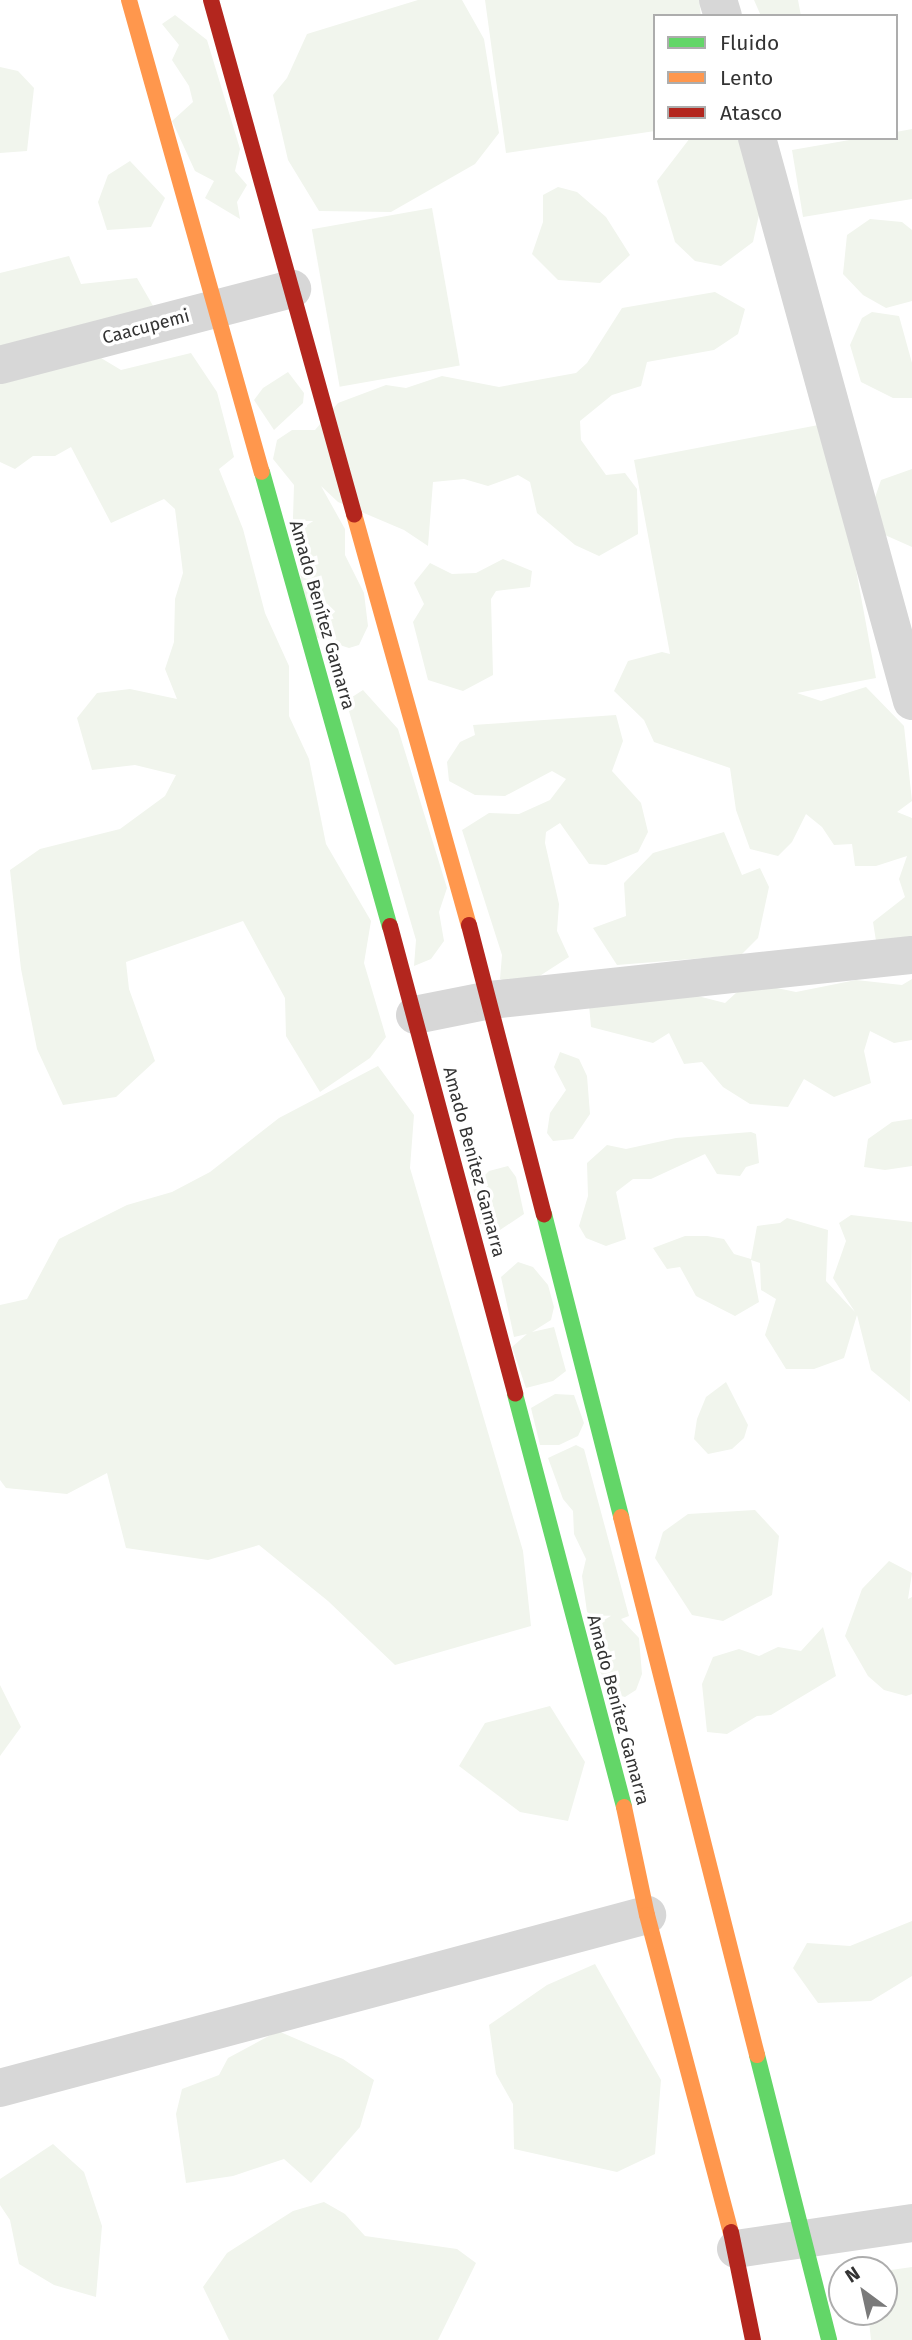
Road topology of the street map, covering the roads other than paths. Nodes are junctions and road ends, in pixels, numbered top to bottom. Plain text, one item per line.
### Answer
1 (129, 0) edge
2 (211, 0) edge
3 (758, 140) edge
4 (292, 289) junction
5 (216, 308) junction
6 (0, 365) edge
7 (912, 701) edge
8 (912, 955) edge
9 (491, 999) junction
10 (415, 1014) junction
11 (647, 1915) junction
12 (0, 2088) edge
13 (912, 2223) edge
14 (805, 2237) junction
15 (736, 2249) junction
16 (753, 2340) edge
17 (829, 2340) edge

1 - 5 main road, Amado Benítez Gamarra
2 - 4 main road
3 - 7 street
4 - 5 street, Caacupemi
4 - 9 main road
5 - 6 street, Caacupemi
5 - 10 main road, Amado Benítez Gamarra
8 - 9 street
9 - 10 street
9 - 14 main road
10 - 11 main road, Amado Benítez Gamarra
11 - 12 street
11 - 15 main road, Amado Benítez Gamarra
13 - 14 street
14 - 15 street
14 - 17 main road
15 - 16 main road, Amado Benítez Gamarra

